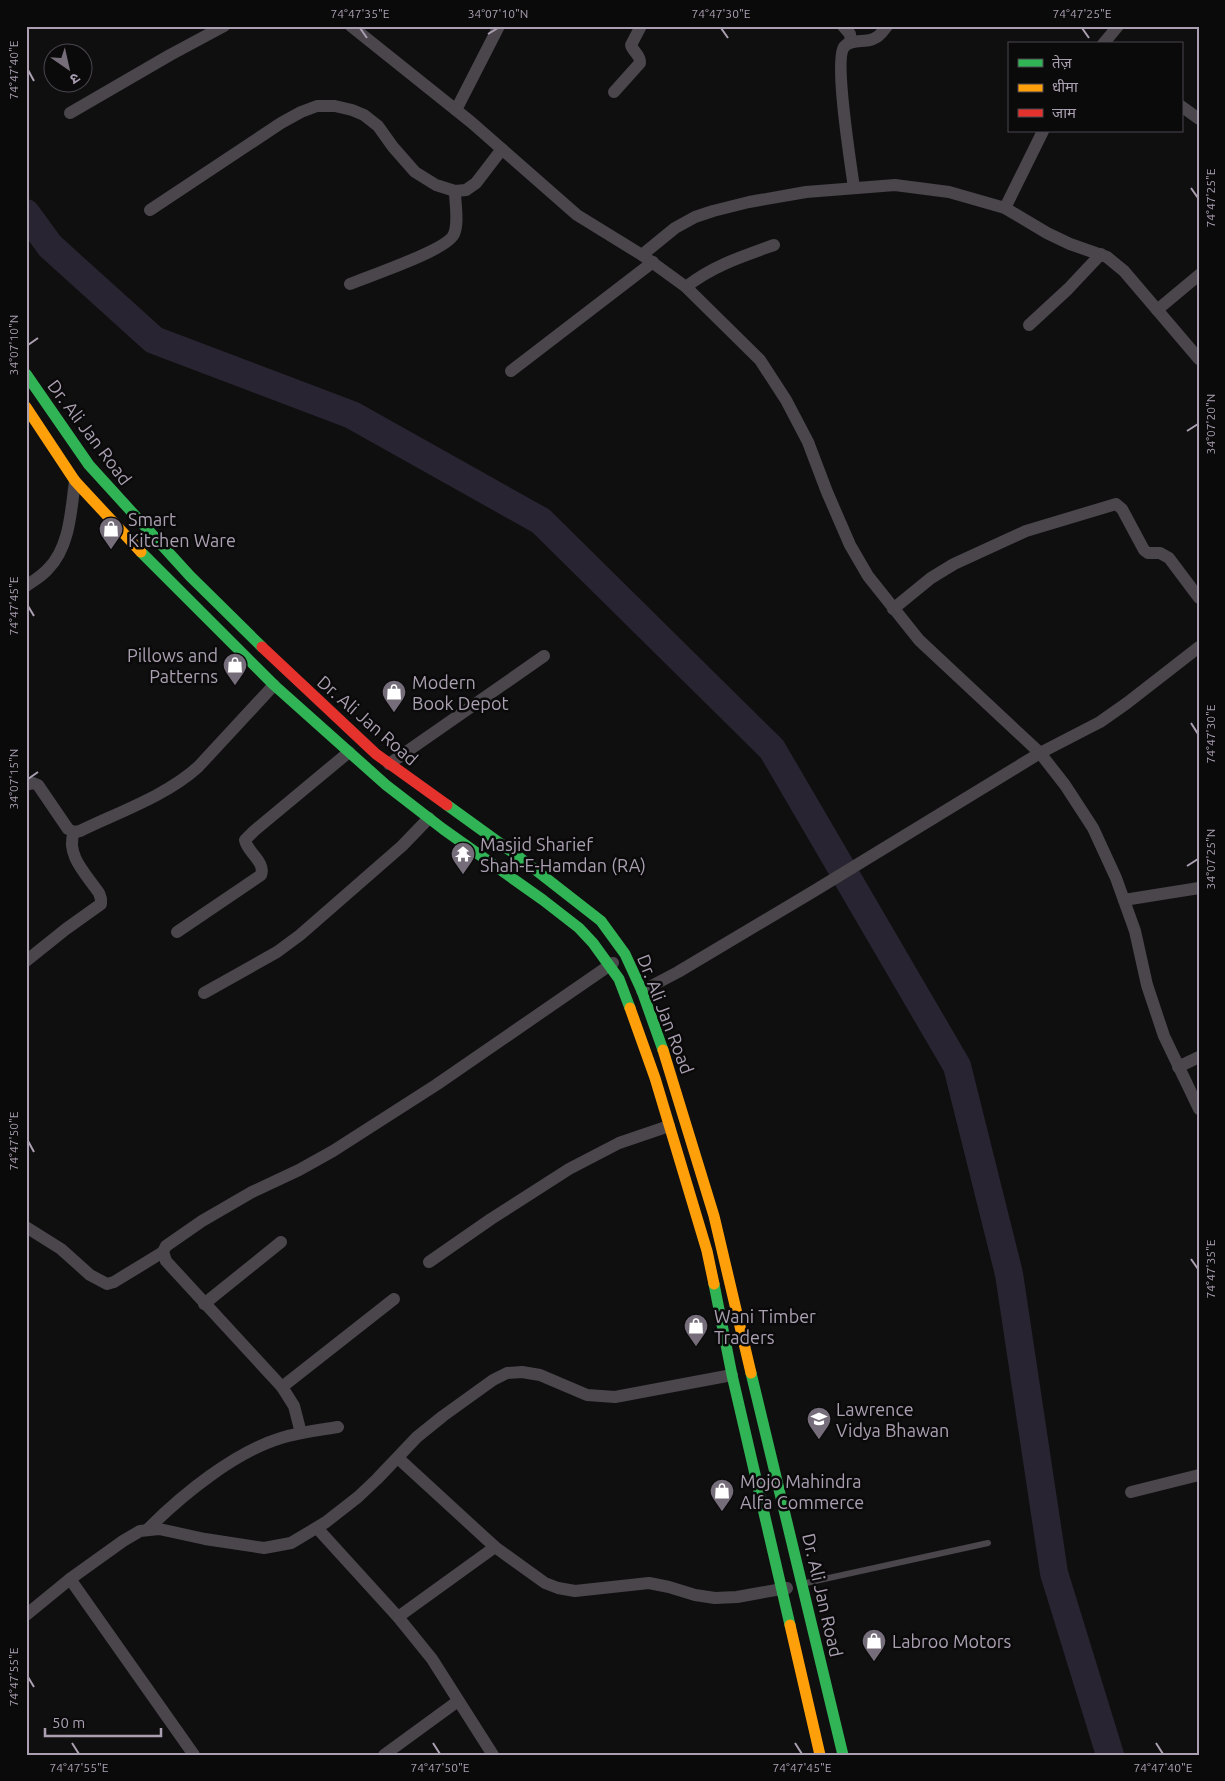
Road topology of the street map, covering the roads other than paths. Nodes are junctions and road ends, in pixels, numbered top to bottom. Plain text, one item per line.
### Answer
1 (224, 26) edge
2 (351, 26) edge
3 (499, 26) edge
4 (641, 26) edge
5 (843, 26) edge
6 (887, 26) edge
7 (1118, 26) edge
8 (851, 42) junction
9 (1105, 42) edge
10 (614, 92) dead end
11 (1182, 107) edge
12 (456, 110) junction
13 (70, 113) dead end
14 (1199, 119) edge
15 (1042, 132) edge
16 (502, 149) junction
17 (854, 188) junction
18 (455, 191) junction
19 (1004, 208) junction
20 (150, 210) dead end
21 (774, 245) dead end
22 (1101, 254) junction
23 (642, 255) junction
24 (653, 262) junction
25 (1199, 275) edge
26 (350, 284) dead end
27 (686, 287) junction
28 (1157, 310) junction
29 (1029, 325) dead end
30 (1199, 359) edge
31 (511, 371) dead end
32 (26, 374) edge
33 (26, 406) edge
34 (76, 481) junction
35 (26, 586) edge
36 (1199, 598) edge
37 (893, 609) junction
38 (1199, 647) edge
39 (544, 656) dead end
40 (274, 685) junction
41 (349, 752) junction
42 (1040, 753) junction
43 (389, 764) junction
44 (26, 785) edge
45 (429, 818) junction
46 (74, 832) junction
47 (1199, 888) edge
48 (1124, 900) junction
49 (178, 932) dead end
50 (625, 954) junction
51 (26, 961) edge
52 (609, 966) junction
53 (642, 991) junction
54 (204, 993) dead end
55 (1199, 1057) edge
56 (1178, 1067) junction
57 (1199, 1109) edge
58 (670, 1126) junction
59 (26, 1227) edge
60 (281, 1242) dead end
61 (164, 1252) junction
62 (429, 1262) dead end
63 (394, 1298) dead end
64 (204, 1304) junction
65 (732, 1375) junction
66 (282, 1386) junction
67 (338, 1428) dead end
68 (301, 1432) junction
69 (398, 1458) junction
70 (1199, 1475) edge
71 (1131, 1492) dead end
72 (150, 1528) junction
73 (317, 1528) junction
74 (988, 1544) dead end
75 (495, 1548) junction
76 (70, 1579) junction
77 (802, 1584) junction
78 (782, 1590) junction
79 (26, 1615) edge
80 (398, 1617) junction
81 (458, 1701) junction
82 (194, 1755) edge
83 (384, 1755) edge
84 (492, 1755) edge
85 (820, 1755) edge
86 (843, 1755) edge

1 - 13 street
2 - 12 street
3 - 12 street
4 - 10 street
5 - 8 street
6 - 8 street
7 - 9 street
8 - 17 street
11 - 14 street
12 - 16 street
15 - 19 street
16 - 18 street
16 - 23 street
17 - 19 street
17 - 23 street
18 - 20 street
18 - 26 street
19 - 22 street
21 - 27 street
22 - 28 street
22 - 29 street
23 - 24 street
24 - 27 street
24 - 31 street
25 - 28 street
27 - 37 street
28 - 30 street
32 - 43 main road, Dr. Ali Jan Road
33 - 34 main road, Dr. Ali Jan Road
34 - 35 street
34 - 40 main road, Dr. Ali Jan Road
36 - 37 street
37 - 42 street
38 - 42 street
39 - 43 street
40 - 41 main road, Dr. Ali Jan Road
40 - 46 street
41 - 45 main road, Dr. Ali Jan Road
41 - 49 street
42 - 48 street
42 - 53 street
43 - 50 main road, Dr. Ali Jan Road
44 - 46 street
45 - 52 main road, Dr. Ali Jan Road
45 - 54 street
46 - 51 street
47 - 48 street
48 - 56 street
50 - 52 street
50 - 53 main road, Dr. Ali Jan Road
52 - 58 main road, Dr. Ali Jan Road
52 - 61 street
53 - 77 main road, Dr. Ali Jan Road
55 - 56 street
56 - 57 street
58 - 62 street
58 - 65 main road, Dr. Ali Jan Road
59 - 61 street
60 - 64 street
61 - 64 street
63 - 66 street
64 - 66 street
65 - 69 street
65 - 78 main road, Dr. Ali Jan Road
66 - 68 street
67 - 68 street
68 - 72 street
69 - 73 street
69 - 75 street
70 - 71 street
72 - 73 street
72 - 76 street
73 - 80 street
74 - 77 lane
75 - 78 street
75 - 80 street
76 - 79 street
76 - 82 street
77 - 78 street
77 - 86 main road, Dr. Ali Jan Road
78 - 85 main road, Dr. Ali Jan Road
80 - 81 street
81 - 83 street
81 - 84 street

